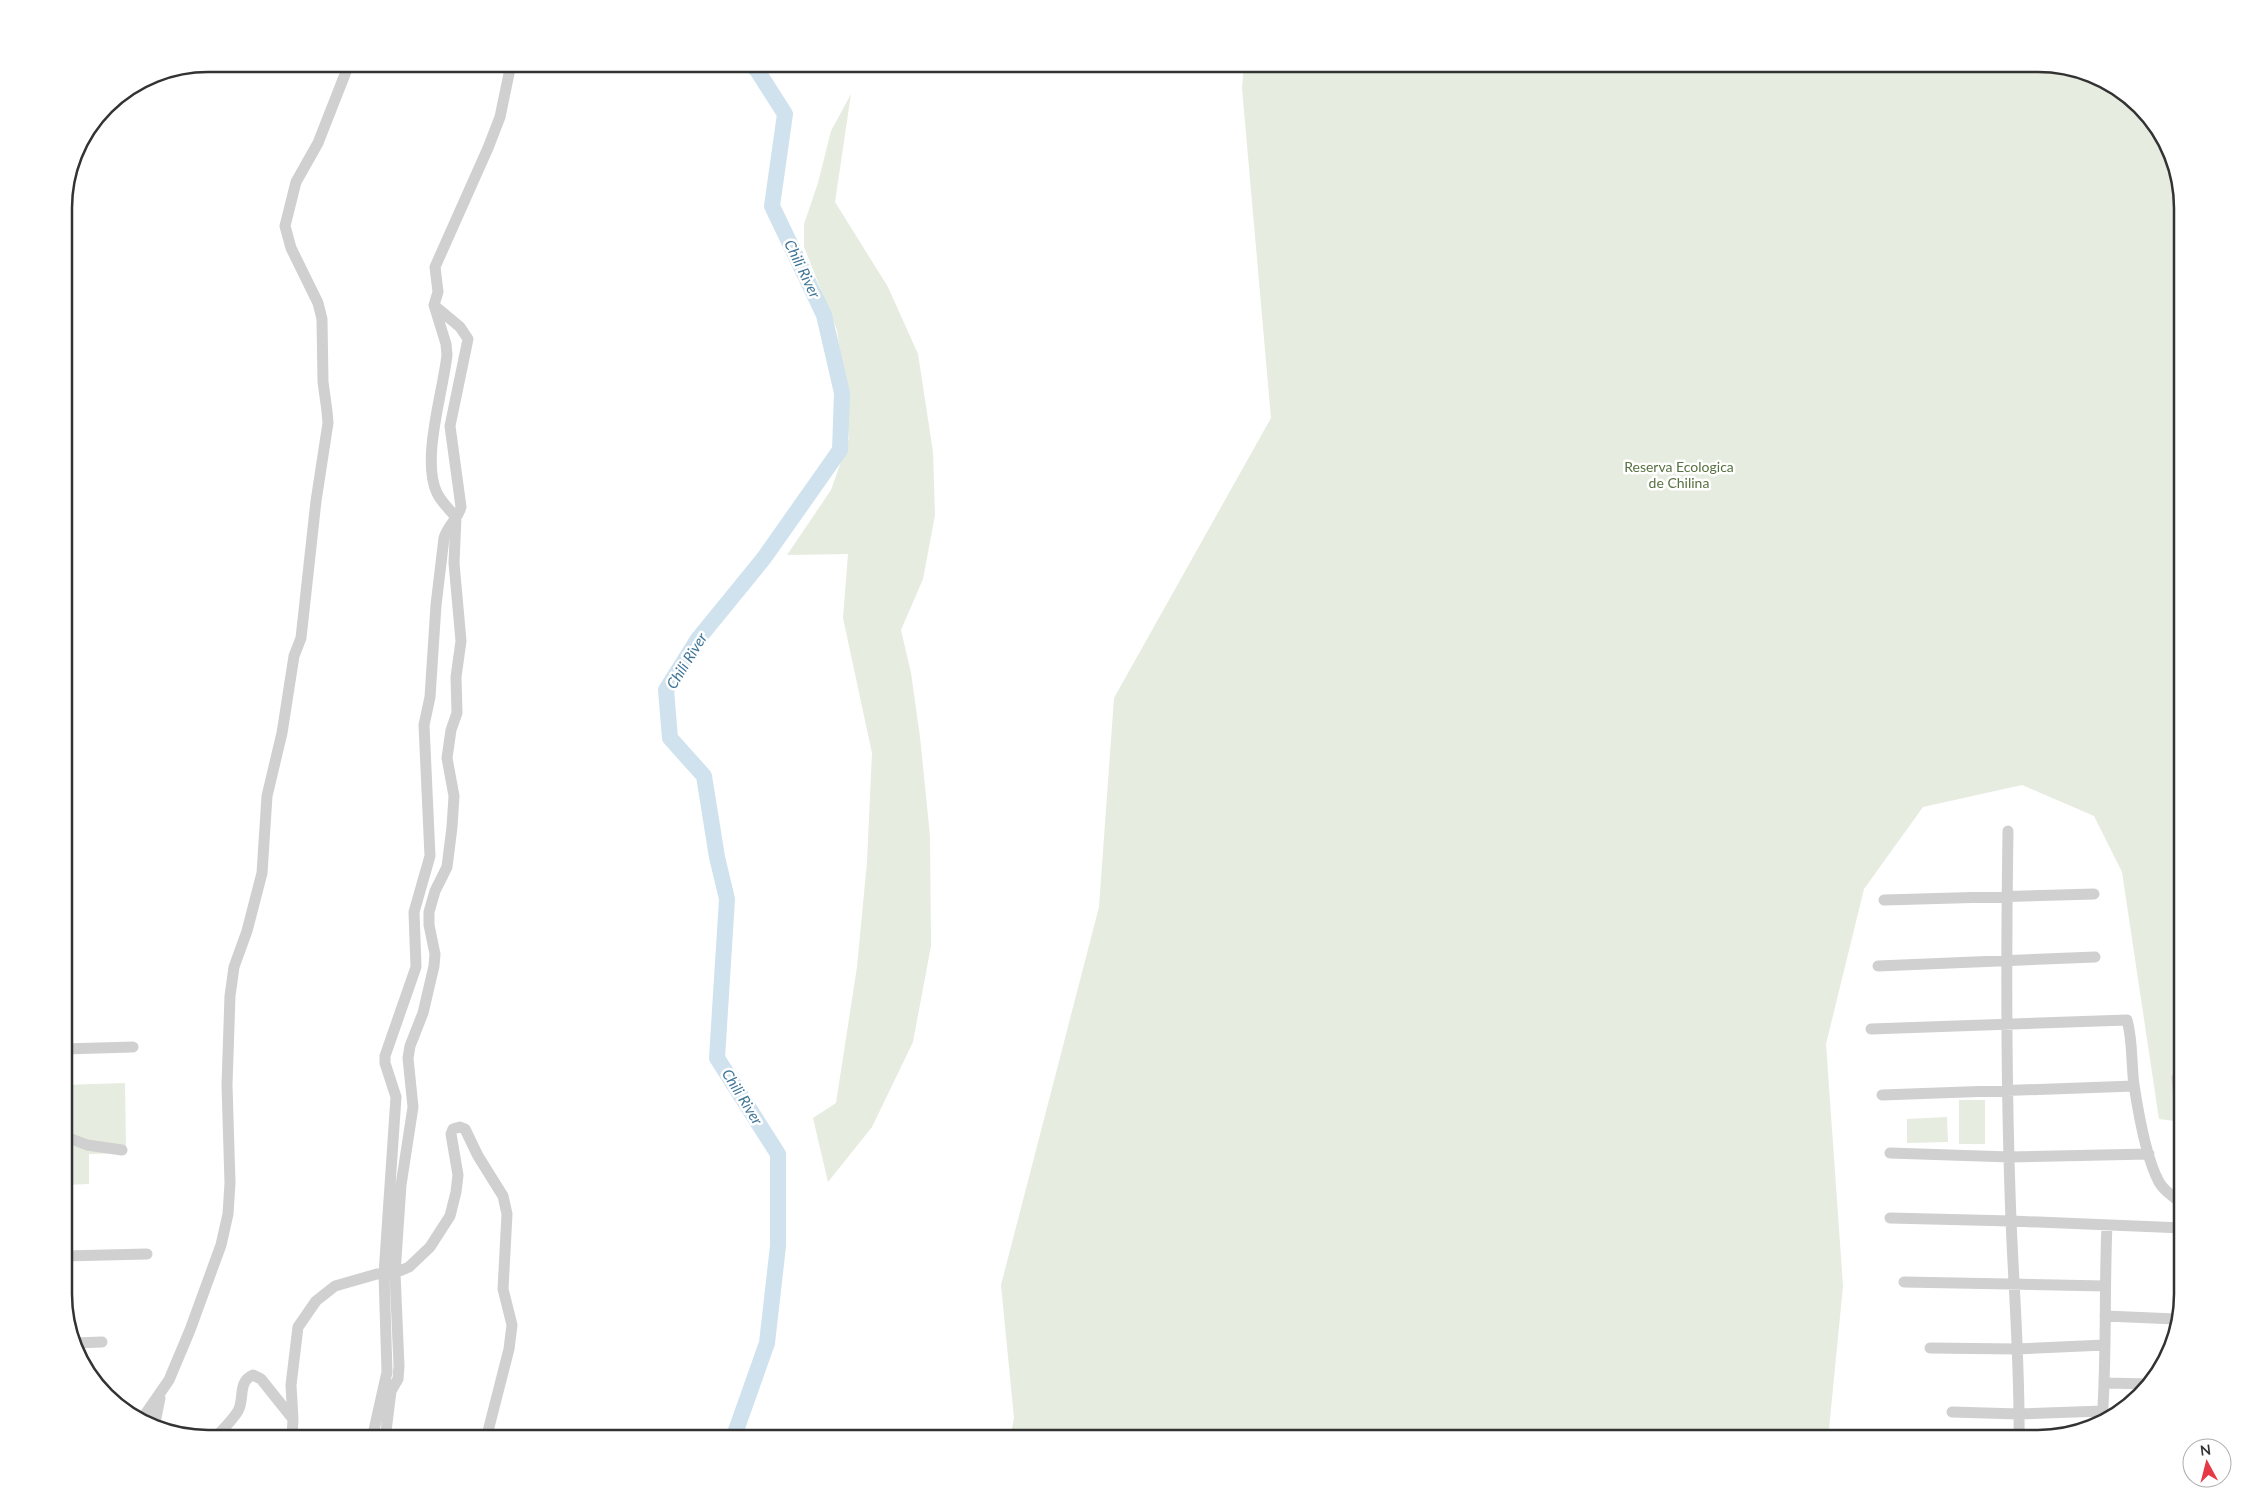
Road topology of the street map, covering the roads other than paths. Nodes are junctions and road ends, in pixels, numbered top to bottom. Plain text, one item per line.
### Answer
1 (346, 72) edge
2 (509, 72) edge
3 (434, 305) junction
4 (456, 517) junction
5 (2008, 831) dead end
6 (2094, 894) dead end
7 (2007, 896) junction
8 (1884, 900) dead end
9 (2095, 957) dead end
10 (2006, 960) junction
11 (1878, 966) dead end
12 (2007, 1024) junction
13 (1871, 1029) dead end
14 (133, 1048) dead end
15 (73, 1049) edge
16 (2134, 1086) junction
17 (2008, 1091) junction
18 (1882, 1095) dead end
19 (73, 1140) edge
20 (122, 1150) dead end
21 (1890, 1153) dead end
22 (2149, 1154) junction
23 (2010, 1157) junction
24 (2174, 1197) edge
25 (1890, 1218) dead end
26 (2011, 1221) junction
27 (2107, 1225) junction
28 (2174, 1228) edge
29 (147, 1254) dead end
30 (73, 1256) edge
31 (390, 1274) junction
32 (1904, 1282) dead end
33 (2015, 1285) junction
34 (2104, 1286) junction
35 (2104, 1316) junction
36 (2172, 1319) edge
37 (102, 1342) dead end
38 (82, 1343) edge
39 (2105, 1345) junction
40 (1930, 1348) dead end
41 (2017, 1349) junction
42 (2105, 1383) junction
43 (2141, 1384) edge
44 (162, 1390) junction
45 (1952, 1412) dead end
46 (2019, 1414) junction
47 (2102, 1414) edge
48 (145, 1415) edge
49 (2097, 1417) edge
50 (293, 1419) junction
51 (156, 1420) edge
52 (222, 1430) edge
53 (292, 1430) edge
54 (374, 1430) edge
55 (386, 1430) edge
56 (488, 1430) edge
57 (2019, 1430) edge

1 - 44 street
2 - 3 street
3 - 4 street
3 - 4 street
4 - 31 street
4 - 31 street
5 - 7 street
6 - 7 street
7 - 8 street
7 - 10 street
9 - 10 street
10 - 11 street
10 - 12 street
12 - 13 street
12 - 16 street
12 - 17 street
14 - 15 street
16 - 17 street
16 - 22 street
17 - 18 street
17 - 23 street
19 - 20 street
21 - 23 street
22 - 23 street
22 - 24 street
23 - 26 street
25 - 26 street
26 - 27 street
26 - 33 street
27 - 28 street
27 - 34 street
29 - 30 street
31 - 50 street
31 - 54 street
31 - 55 street
31 - 56 street
32 - 33 street
33 - 34 street
33 - 41 street
34 - 35 street
35 - 36 street
35 - 39 street
37 - 38 street
39 - 41 street
39 - 42 street
40 - 41 street
41 - 46 street
42 - 43 street
42 - 47 street
44 - 48 street
44 - 51 street
45 - 46 street
46 - 49 street
46 - 57 street
50 - 52 street
50 - 53 street

